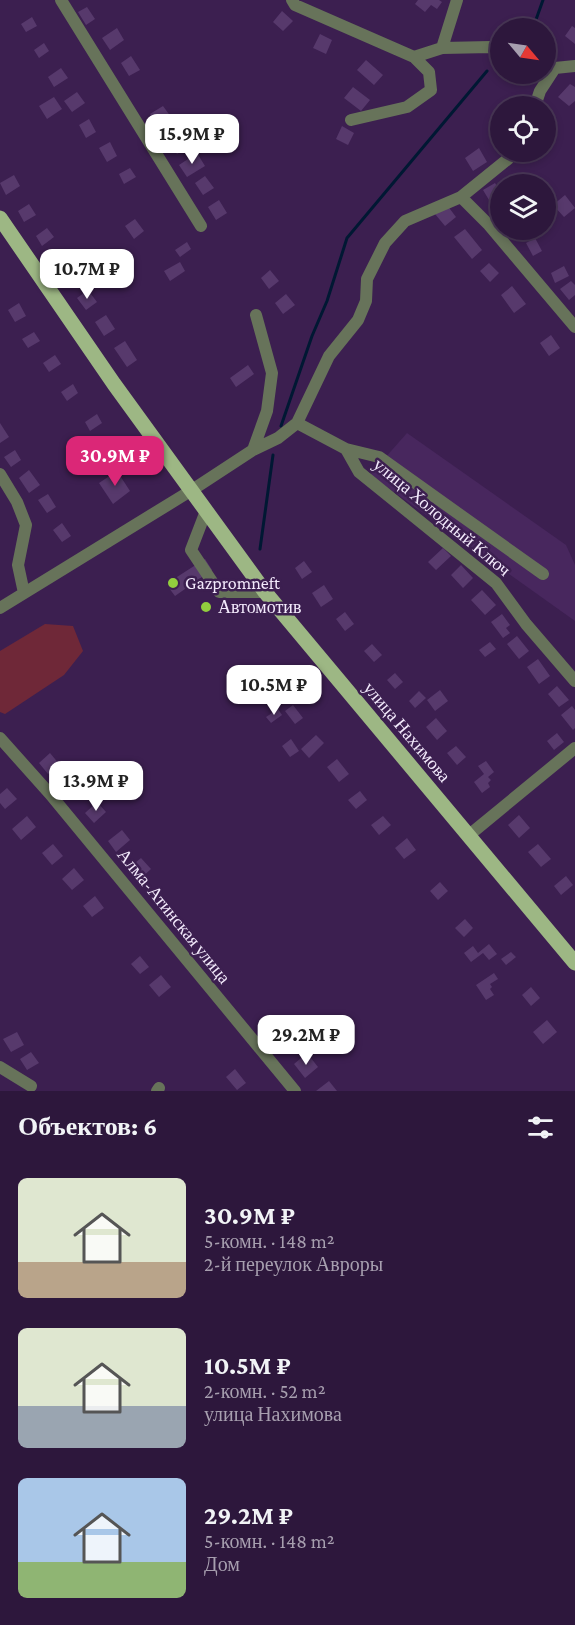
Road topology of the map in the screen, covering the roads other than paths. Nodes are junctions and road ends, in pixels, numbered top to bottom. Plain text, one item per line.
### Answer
1 (61, 0) edge
2 (291, 0) edge
3 (458, 0) edge
4 (490, 47) edge
5 (442, 48) junction
6 (414, 57) junction
7 (575, 66) edge
8 (556, 67) edge
9 (351, 120) dead end
10 (504, 162) edge
11 (461, 197) junction
12 (0, 218) edge
13 (201, 226) dead end
14 (256, 315) dead end
15 (575, 327) edge
16 (297, 423) junction
17 (346, 449) junction
18 (253, 450) junction
19 (0, 474) edge
20 (192, 490) junction
21 (206, 511) junction
22 (543, 574) dead end
23 (265, 592) junction
24 (24, 593) junction
25 (0, 608) edge
26 (575, 681) edge
27 (0, 738) edge
28 (575, 748) edge
29 (468, 836) junction
30 (575, 963) edge
31 (0, 1067) edge
32 (31, 1086) dead end
33 (295, 1091) edge

1 - 13 street
2 - 6 street
3 - 5 street
4 - 5 street
5 - 6 street
6 - 9 street
7 - 8 street
10 - 11 street
11 - 15 street
11 - 16 street
12 - 20 main road, улица Нахимова
14 - 18 street
16 - 17 street, улица Холодный Ключ
16 - 18 street
17 - 22 street
17 - 26 street, улица Холодный Ключ
18 - 20 street
19 - 24 street
20 - 21 main road, улица Нахимова
20 - 24 street
21 - 23 main road, улица Нахимова
21 - 23 street
23 - 29 main road, улица Нахимова
24 - 25 street
27 - 33 street, Алма-Атинская улица
28 - 29 street
29 - 30 main road, улица Нахимова
31 - 32 street

